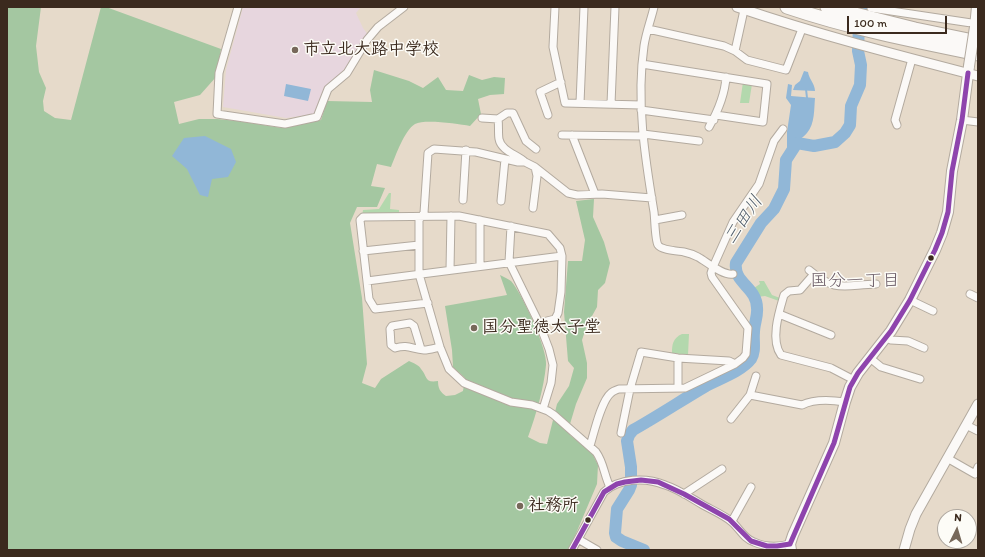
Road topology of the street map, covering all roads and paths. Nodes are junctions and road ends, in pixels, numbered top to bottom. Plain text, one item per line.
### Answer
1 (238, 7) edge
2 (404, 7) edge
3 (555, 7) edge
4 (584, 7) edge
5 (615, 7) edge
6 (654, 7) edge
7 (787, 7) edge
8 (827, 7) edge
9 (977, 7) edge
10 (741, 8) edge
11 (871, 8) dead end
12 (853, 20) junction
13 (976, 25) edge
14 (882, 27) junction
15 (648, 29) junction
16 (802, 29) junction
17 (978, 42) edge
18 (735, 51) junction
19 (978, 54) edge
20 (912, 59) junction
21 (642, 64) junction
22 (972, 72) edge
23 (726, 77) junction
24 (561, 82) junction
25 (580, 103) junction
26 (611, 104) junction
27 (641, 107) junction
28 (548, 115) dead end
29 (715, 117) junction
30 (482, 118) dead end
31 (498, 119) junction
32 (962, 120) junction
33 (978, 122) edge
34 (897, 125) dead end
35 (710, 127) dead end
36 (783, 129) dead end
37 (562, 135) dead end
38 (572, 135) junction
39 (643, 135) junction
40 (699, 141) dead end
41 (536, 149) dead end
42 (466, 150) junction
43 (504, 159) junction
44 (525, 162) junction
45 (535, 167) junction
46 (595, 194) junction
47 (652, 198) junction
48 (463, 200) dead end
49 (501, 201) dead end
50 (533, 208) dead end
51 (682, 215) dead end
52 (422, 216) junction
53 (451, 216) junction
54 (480, 220) junction
55 (655, 220) junction
56 (511, 226) junction
57 (419, 245) junction
58 (363, 250) junction
59 (562, 256) junction
60 (509, 262) junction
61 (480, 266) junction
62 (713, 267) junction
63 (450, 270) junction
64 (419, 274) junction
65 (733, 274) dead end
66 (367, 281) junction
67 (876, 284) dead end
68 (970, 294) dead end
69 (978, 298) edge
70 (910, 300) junction
71 (428, 303) junction
72 (933, 311) dead end
73 (779, 314) junction
74 (539, 323) junction
75 (831, 335) dead end
76 (886, 338) junction
77 (440, 347) junction
78 (924, 348) dead end
79 (422, 349) junction
80 (678, 358) junction
81 (870, 358) junction
82 (734, 364) junction
83 (756, 376) dead end
84 (920, 379) dead end
85 (854, 380) junction
86 (678, 388) junction
87 (630, 389) junction
88 (750, 395) junction
89 (845, 402) junction
90 (978, 404) edge
91 (543, 409) junction
92 (731, 419) dead end
93 (966, 425) junction
94 (978, 432) edge
95 (621, 433) dead end
96 (590, 446) junction
97 (947, 458) junction
98 (978, 467) edge
99 (722, 469) dead end
100 (610, 487) junction
101 (751, 487) dead end
102 (684, 494) junction
103 (732, 521) junction
104 (578, 539) junction
105 (791, 547) edge
106 (778, 548) edge
107 (572, 550) edge
108 (597, 550) edge
109 (904, 550) edge

1 - 2 street
3 - 24 street
4 - 25 street
5 - 26 street
6 - 15 street
7 - 12 highway
8 - 12 highway
9 - 13 main road
10 - 16 street
10 - 18 street
11 - 13 street
12 - 14 highway
13 - 22 main road, bridge
14 - 17 highway
14 - 19 highway
15 - 18 street
15 - 21 street
16 - 18 street
16 - 20 street
20 - 22 street
20 - 34 street
21 - 23 street
21 - 27 street
22 - 32 main road
23 - 29 street
23 - 29 street
24 - 25 street
24 - 28 street
25 - 26 street
26 - 27 street
27 - 29 street
27 - 39 street
29 - 35 street
30 - 31 street
31 - 41 street
31 - 44 street
32 - 33 street
32 - 70 main road
36 - 62 street
37 - 38 street
38 - 39 street
38 - 46 street
39 - 40 street
39 - 47 street
42 - 43 street
42 - 48 street
42 - 52 street
43 - 44 street
43 - 49 street
44 - 45 street
45 - 46 street
45 - 50 street
46 - 47 street
47 - 55 street
51 - 55 street
52 - 53 street
52 - 57 street
52 - 58 street
53 - 54 street
53 - 63 street
54 - 56 street
54 - 61 street
55 - 62 street
56 - 59 street
56 - 60 street
57 - 58 street
57 - 64 street
58 - 66 street
59 - 60 street
59 - 74 street
60 - 61 street
60 - 74 street
61 - 63 street
62 - 65 street
62 - 82 street
63 - 64 street
64 - 66 street
64 - 71 street
66 - 71 street
67 - 73 street
68 - 69 street
70 - 72 street
70 - 76 main road
71 - 77 street
73 - 75 street
73 - 85 street
74 - 91 street
76 - 78 street
76 - 81 main road
77 - 79 street
77 - 91 street
79 - 79 street
80 - 82 street
80 - 86 street
80 - 87 street
81 - 84 street
81 - 85 main road
82 - 86 street
83 - 88 street
85 - 89 main road
86 - 87 street
87 - 95 street
87 - 96 street
88 - 89 street
88 - 92 street
89 - 105 main road
90 - 93 street
91 - 96 street
93 - 94 street
93 - 97 street
96 - 100 street
97 - 98 street
97 - 109 street
99 - 102 street
100 - 102 street
100 - 104 street
101 - 103 street
102 - 103 street
103 - 106 street
104 - 107 street
104 - 108 street
105 - 106 street

